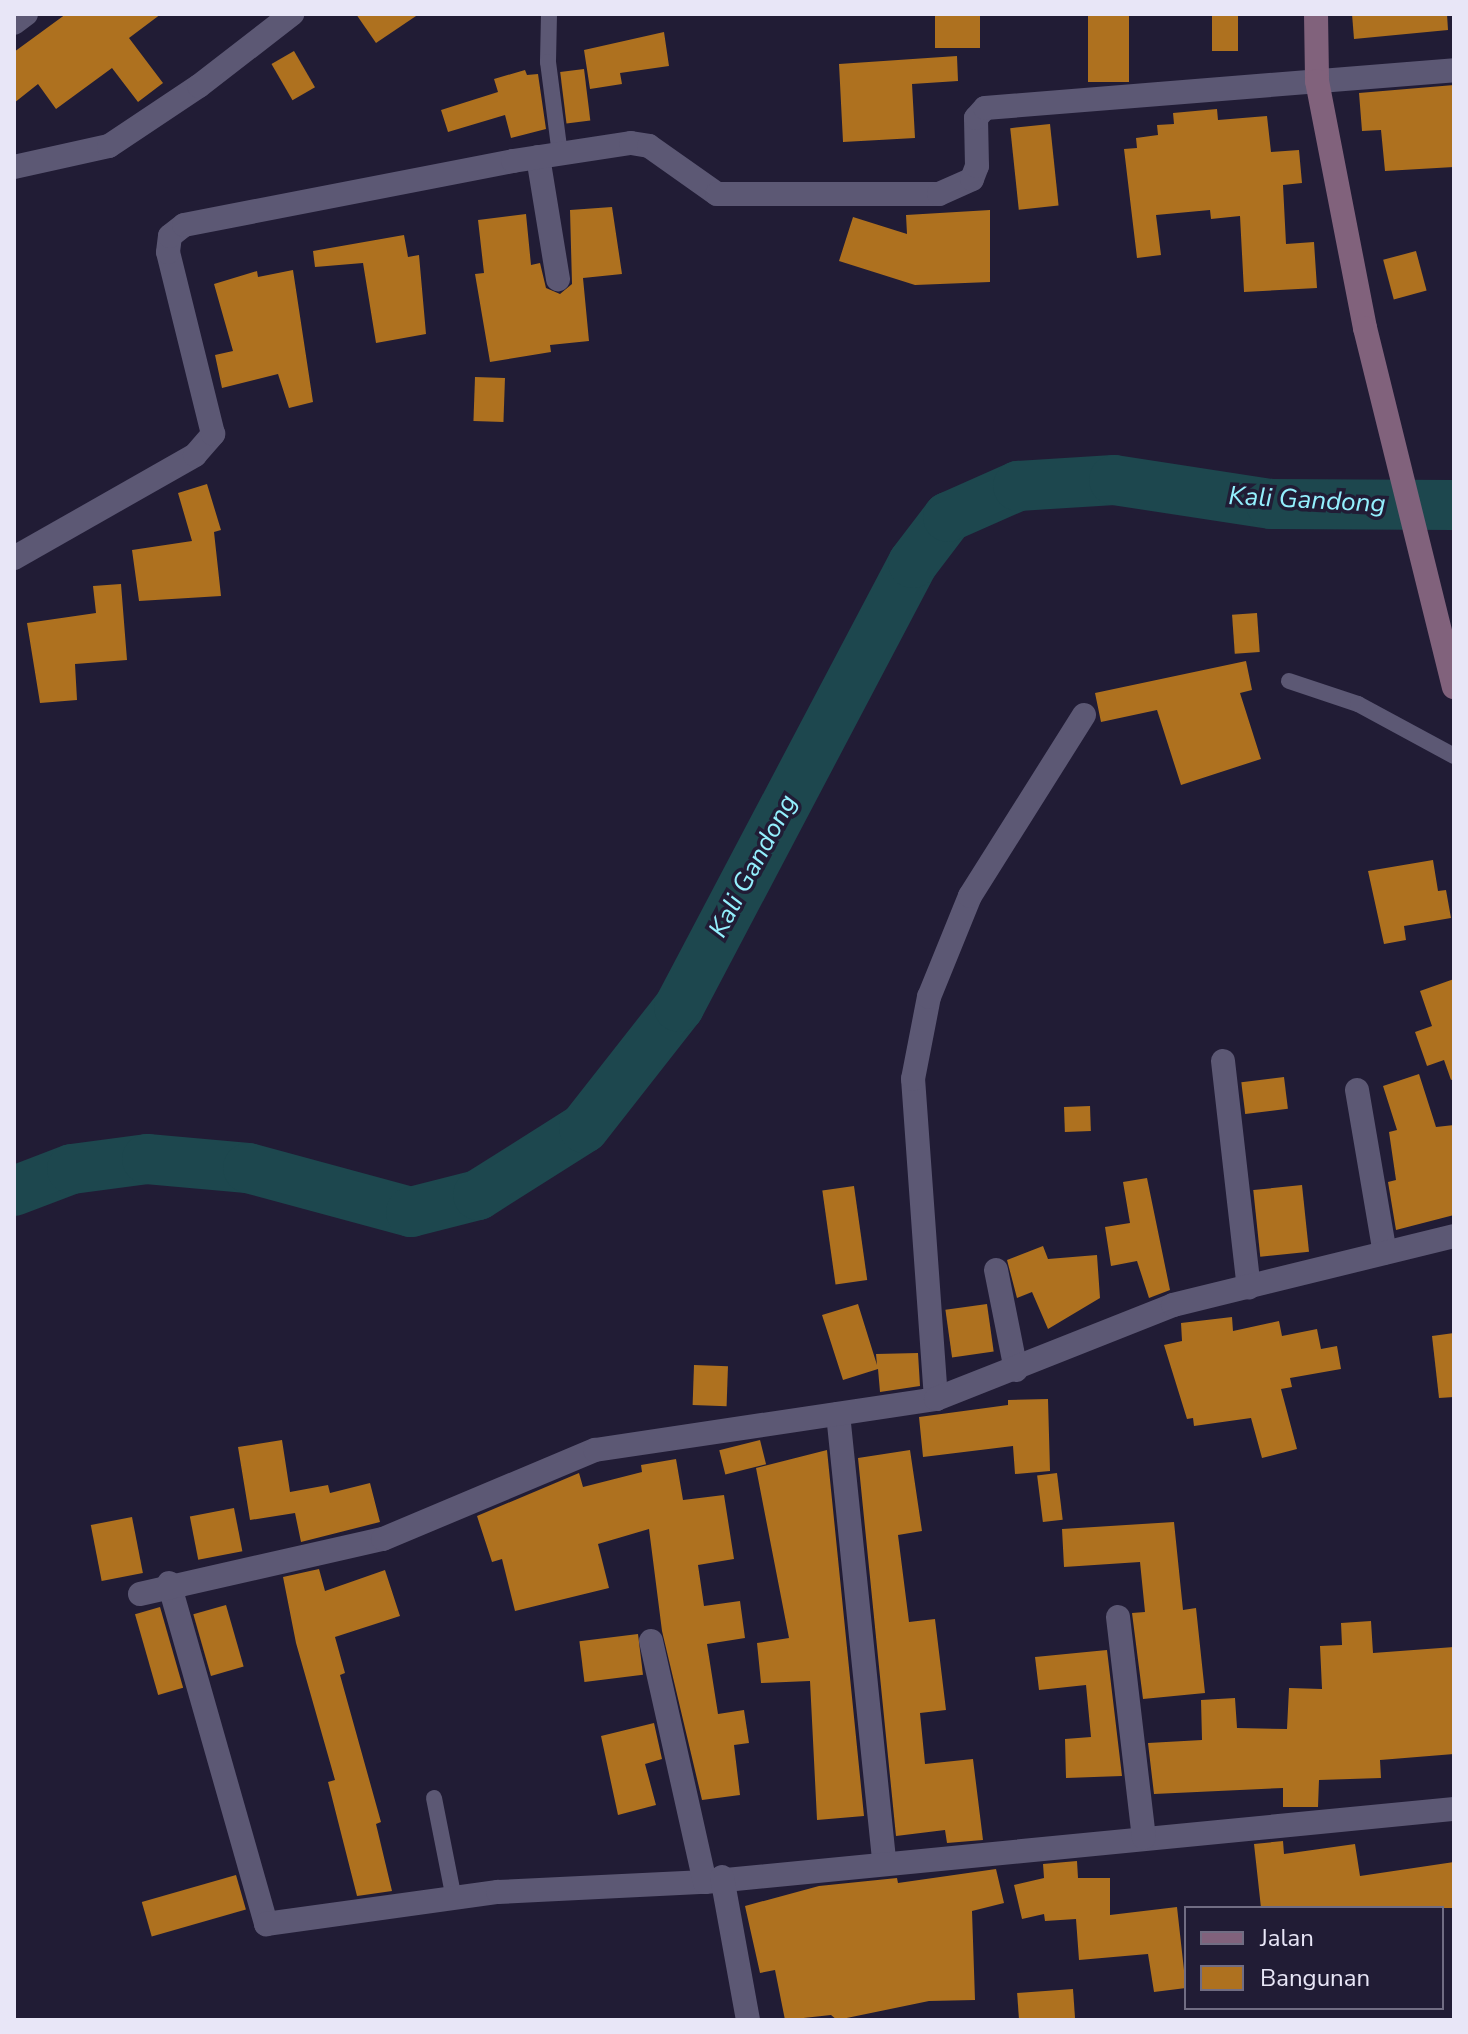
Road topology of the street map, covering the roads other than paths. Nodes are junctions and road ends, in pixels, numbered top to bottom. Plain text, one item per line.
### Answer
1 (26, 14) edge
2 (292, 14) edge
3 (549, 14) edge
4 (1316, 14) edge
5 (14, 23) edge
6 (1454, 70) edge
7 (1317, 81) junction
8 (549, 155) junction
9 (14, 167) edge
10 (558, 279) dead end
11 (14, 558) edge
12 (1289, 681) dead end
13 (1454, 687) edge
14 (1084, 715) dead end
15 (1454, 756) edge
16 (1223, 1061) dead end
17 (1357, 1090) dead end
18 (1454, 1236) edge
19 (1385, 1253) junction
20 (996, 1270) dead end
21 (1249, 1288) junction
22 (1016, 1370) junction
23 (936, 1399) junction
24 (838, 1414) junction
25 (169, 1583) junction
26 (140, 1594) dead end
27 (1118, 1617) dead end
28 (651, 1641) dead end
29 (434, 1798) dead end
30 (1454, 1809) edge
31 (1144, 1837) junction
32 (884, 1862) junction
33 (714, 1879) junction
34 (454, 1899) junction
35 (748, 2020) edge

1 - 5 street
2 - 9 street
3 - 8 lane
4 - 7 main road
6 - 7 street
7 - 8 street
7 - 13 main road
8 - 10 street
8 - 11 street
12 - 15 lane
14 - 23 street
16 - 21 street
17 - 19 street
18 - 19 street
19 - 21 street
20 - 22 street
21 - 22 street
22 - 23 street
23 - 24 street
24 - 25 street
24 - 32 street
25 - 26 street
25 - 34 street
27 - 31 street
28 - 33 street
29 - 34 lane
30 - 31 street
31 - 32 street
32 - 33 street
33 - 34 street
33 - 35 street

